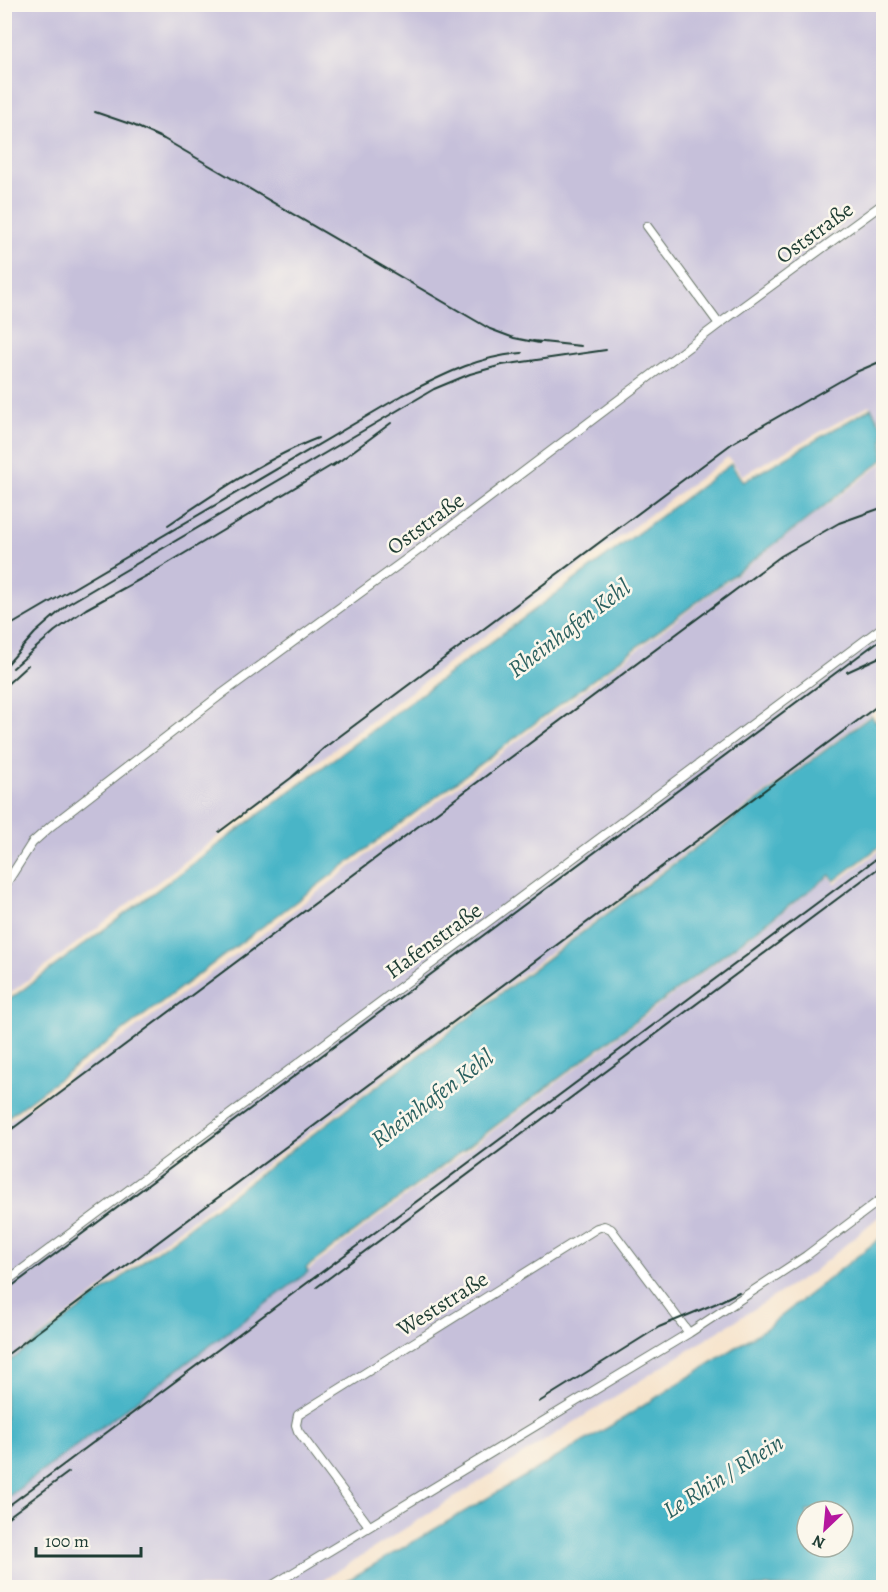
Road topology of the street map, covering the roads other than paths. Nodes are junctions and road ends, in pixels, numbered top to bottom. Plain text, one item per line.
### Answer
1 (884, 203) edge
2 (647, 226) dead end
3 (719, 324) junction
4 (884, 626) edge
5 (4, 887) edge
6 (884, 1197) edge
7 (4, 1283) edge
8 (689, 1333) junction
9 (369, 1526) junction
10 (268, 1587) edge

1 - 3 street, Oststraße
2 - 3 street
3 - 5 street, Oststraße
4 - 7 street, Hafenstraße
6 - 8 street
8 - 9 street
8 - 9 street, Weststraße
9 - 10 street

